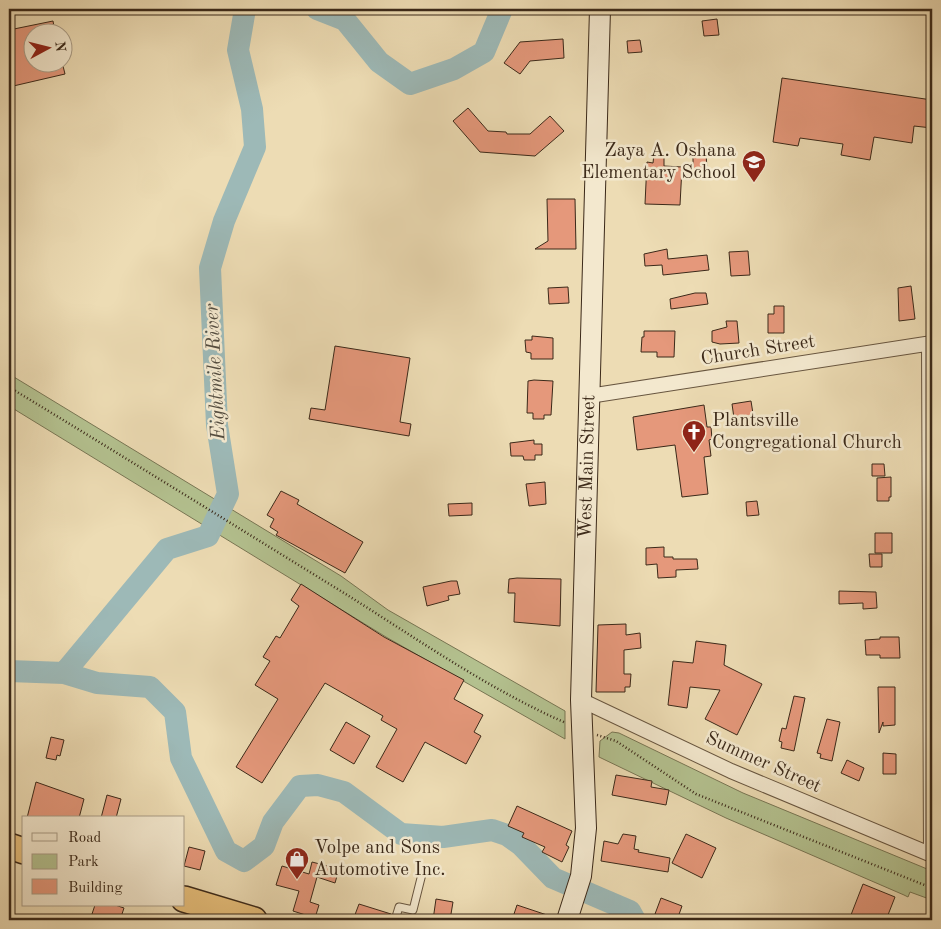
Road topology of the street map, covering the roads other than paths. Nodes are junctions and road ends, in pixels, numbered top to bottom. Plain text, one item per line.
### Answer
1 (600, 9) edge
2 (931, 343) edge
3 (589, 396) junction
4 (932, 620) edge
5 (581, 700) junction
6 (9, 846) edge
7 (22, 850) edge
8 (932, 855) edge
9 (422, 874) dead end
10 (185, 899) edge
11 (254, 920) edge
12 (395, 920) edge
13 (567, 920) edge

1 - 3 main road, West Main Street
2 - 3 street, Church Street
2 - 4 street
3 - 5 main road, West Main Street
4 - 8 street
5 - 8 street, Summer Street
5 - 13 main road, West Main Street
6 - 7 highway
9 - 12 lane
10 - 11 highway

